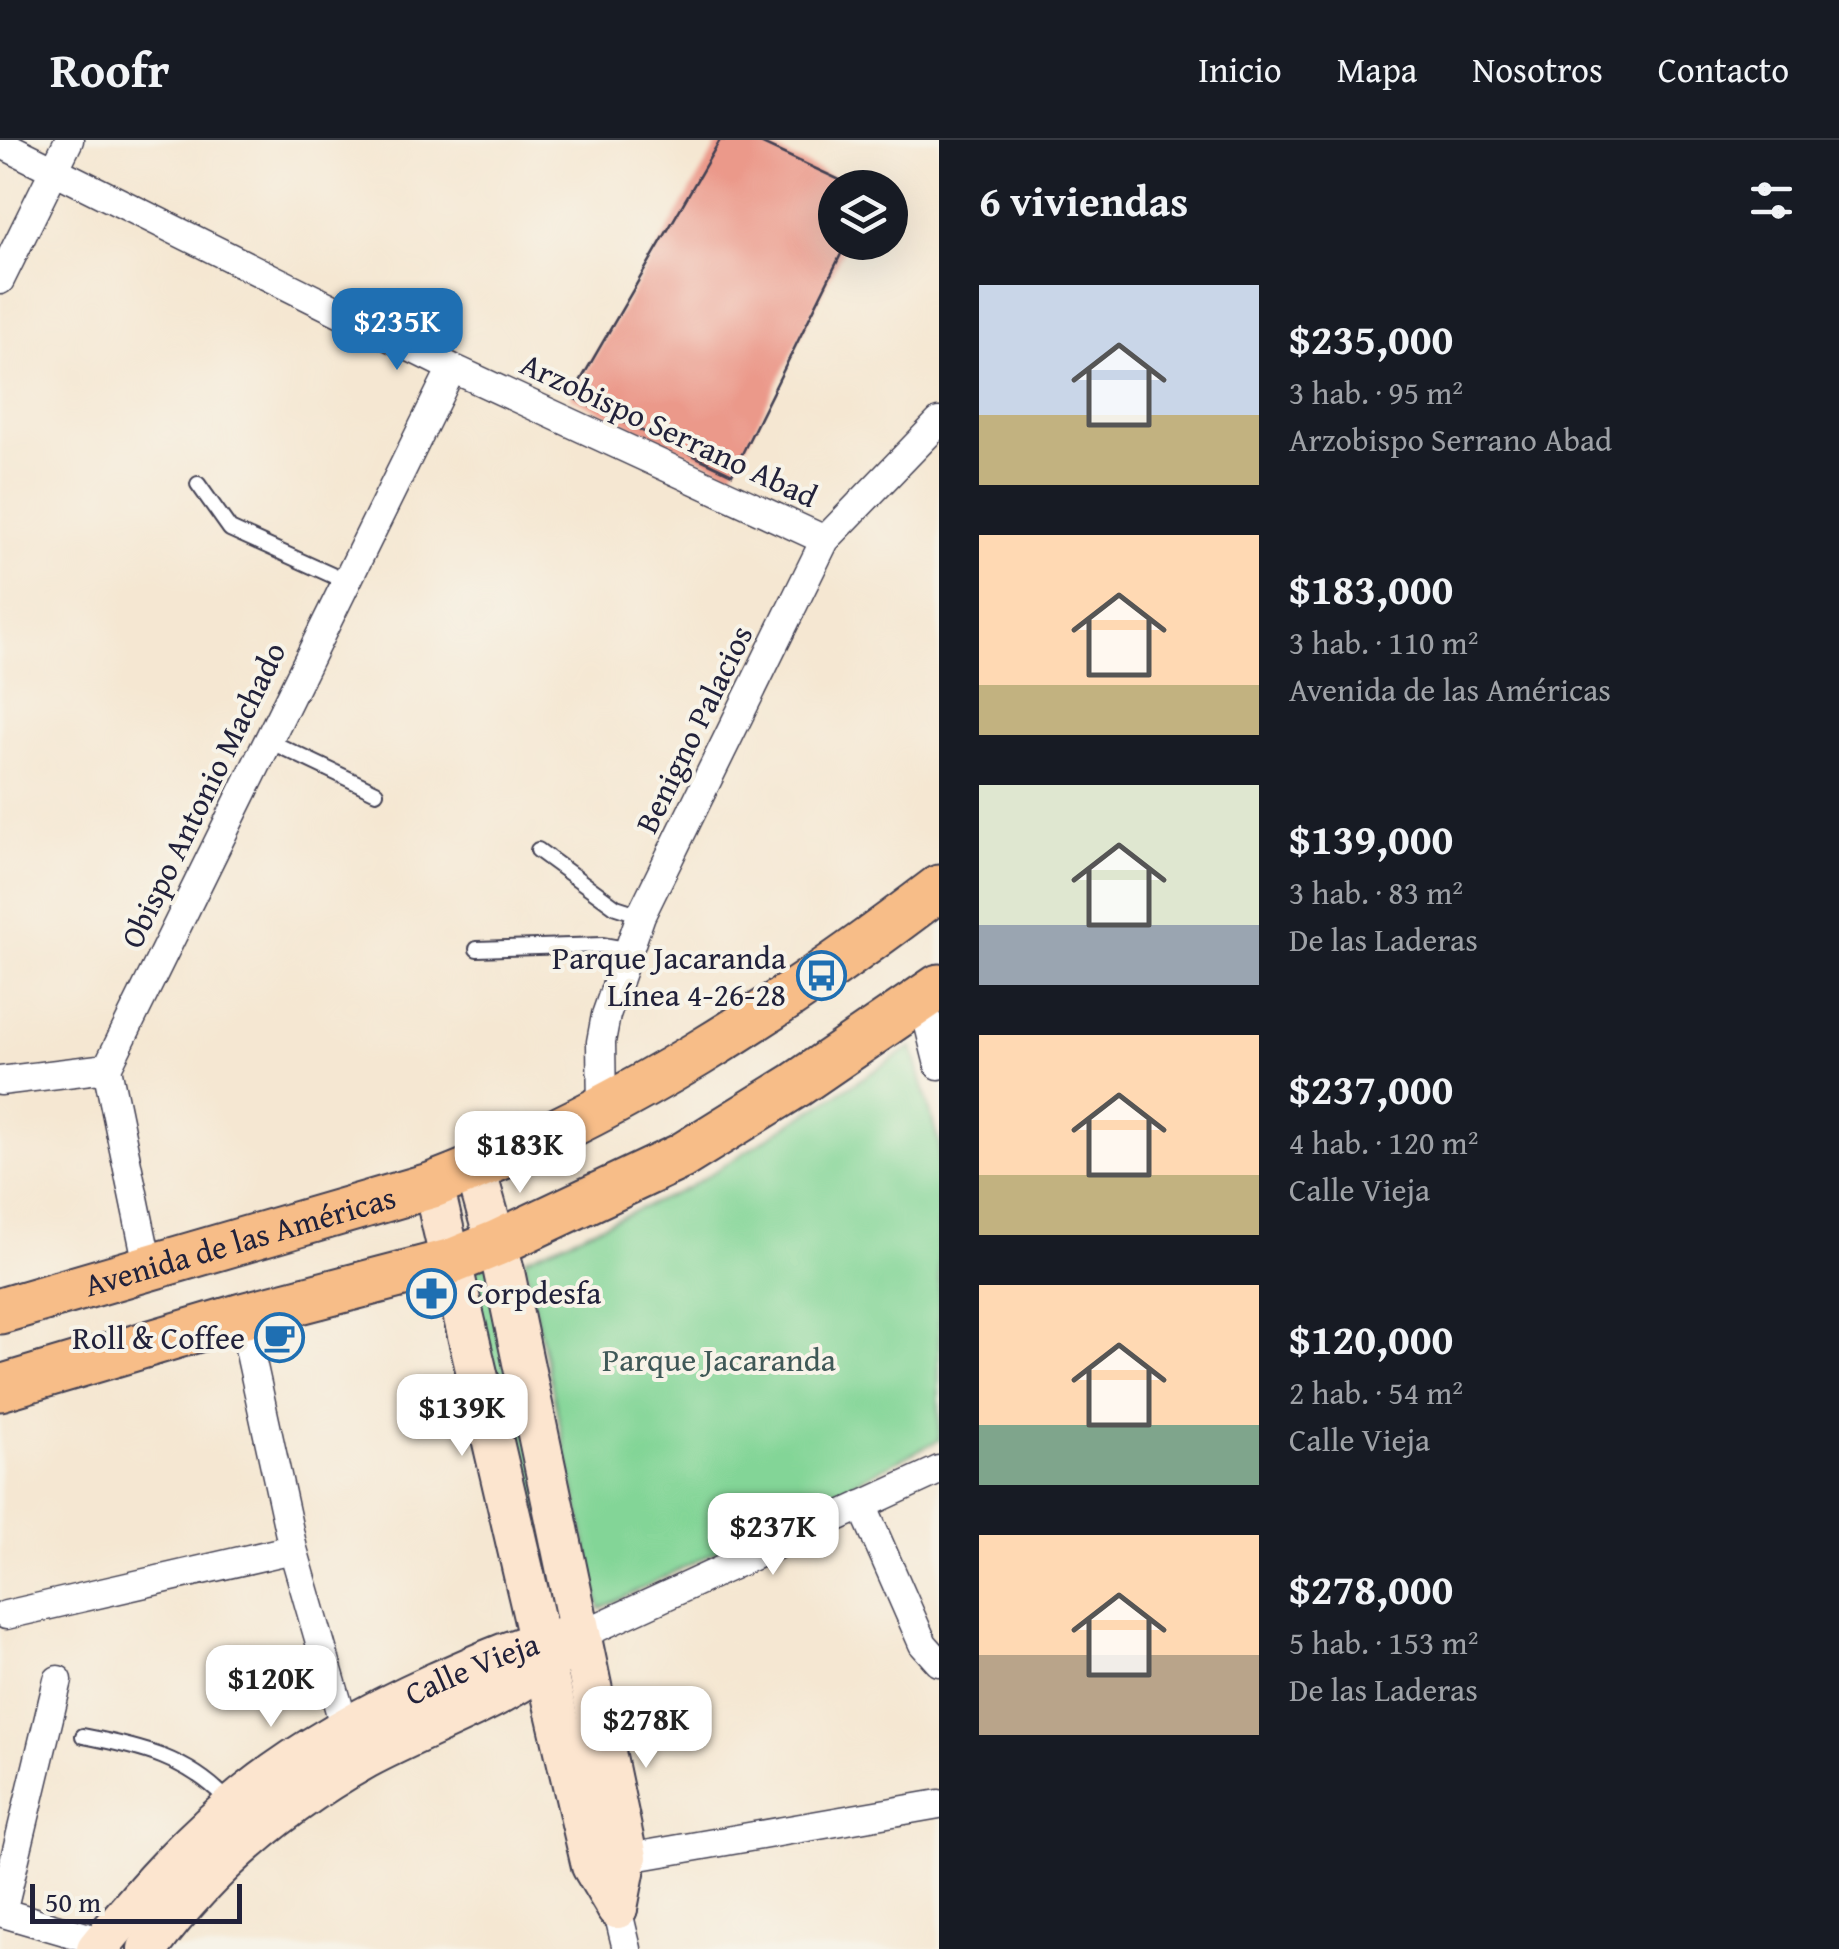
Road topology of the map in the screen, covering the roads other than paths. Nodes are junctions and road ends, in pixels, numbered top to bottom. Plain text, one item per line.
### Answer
1 (70, 140) edge
2 (0, 143) edge
3 (55, 170) junction
4 (0, 280) edge
5 (452, 368) junction
6 (939, 422) edge
7 (198, 484) dead end
8 (825, 540) junction
9 (348, 582) junction
10 (269, 741) junction
11 (376, 792) dead end
12 (538, 850) dead end
13 (939, 888) edge
14 (640, 915) junction
15 (477, 949) dead end
16 (626, 949) junction
17 (931, 994) edge
18 (939, 1064) edge
19 (107, 1068) junction
20 (0, 1081) edge
21 (602, 1110) junction
22 (475, 1169) junction
23 (433, 1185) junction
24 (497, 1244) junction
25 (453, 1261) junction
26 (149, 1270) junction
27 (0, 1311) edge
28 (242, 1316) junction
29 (0, 1388) edge
30 (939, 1470) edge
31 (862, 1505) junction
32 (293, 1548) junction
33 (6, 1615) dead end
34 (583, 1634) junction
35 (542, 1654) junction
36 (939, 1662) edge
37 (58, 1680) dead end
38 (344, 1725) junction
39 (82, 1736) dead end
40 (231, 1804) junction
41 (939, 1804) edge
42 (610, 1861) junction
43 (617, 1908) joint
44 (1, 1912) edge
45 (100, 1945) edge
46 (148, 1949) edge
47 (627, 1949) edge

1 - 3 street
2 - 3 street, Arzobispo Serrano Abad
3 - 4 street
3 - 5 street, Arzobispo Serrano Abad
5 - 8 street, Arzobispo Serrano Abad
5 - 9 street, Obispo Antonio Machado
6 - 8 street, Benigno Palacios
7 - 9 lane
8 - 14 street, Benigno Palacios
9 - 10 street, Obispo Antonio Machado
10 - 11 lane
10 - 19 street, Obispo Antonio Machado
12 - 14 lane
13 - 21 main road, Avenida de las Américas
14 - 16 street, Benigno Palacios
15 - 16 lane
16 - 21 street, Benigno Palacios
17 - 18 street
17 - 24 main road
19 - 20 street
19 - 26 street
21 - 22 main road, Avenida de las Américas
22 - 23 main road, Avenida de las Américas
22 - 24 main road
23 - 25 main road
23 - 26 main road, Avenida de las Américas
24 - 25 main road
24 - 34 main road
25 - 28 main road
25 - 35 main road
26 - 27 main road, Avenida de las Américas
28 - 29 main road
28 - 32 street
30 - 31 street, Calle Vieja
31 - 34 street, Calle Vieja
31 - 36 street
32 - 33 street
32 - 38 street
34 - 35 main road, Calle Vieja
34 - 42 main road
35 - 38 main road, Calle Vieja
35 - 42 main road
35 - 46 main road, Calle Vieja
37 - 44 street
38 - 40 main road, Calle Vieja
39 - 40 lane
40 - 45 main road, Calle Vieja
41 - 42 street
42 - 43 main road
43 - 47 street
44 - 45 street

